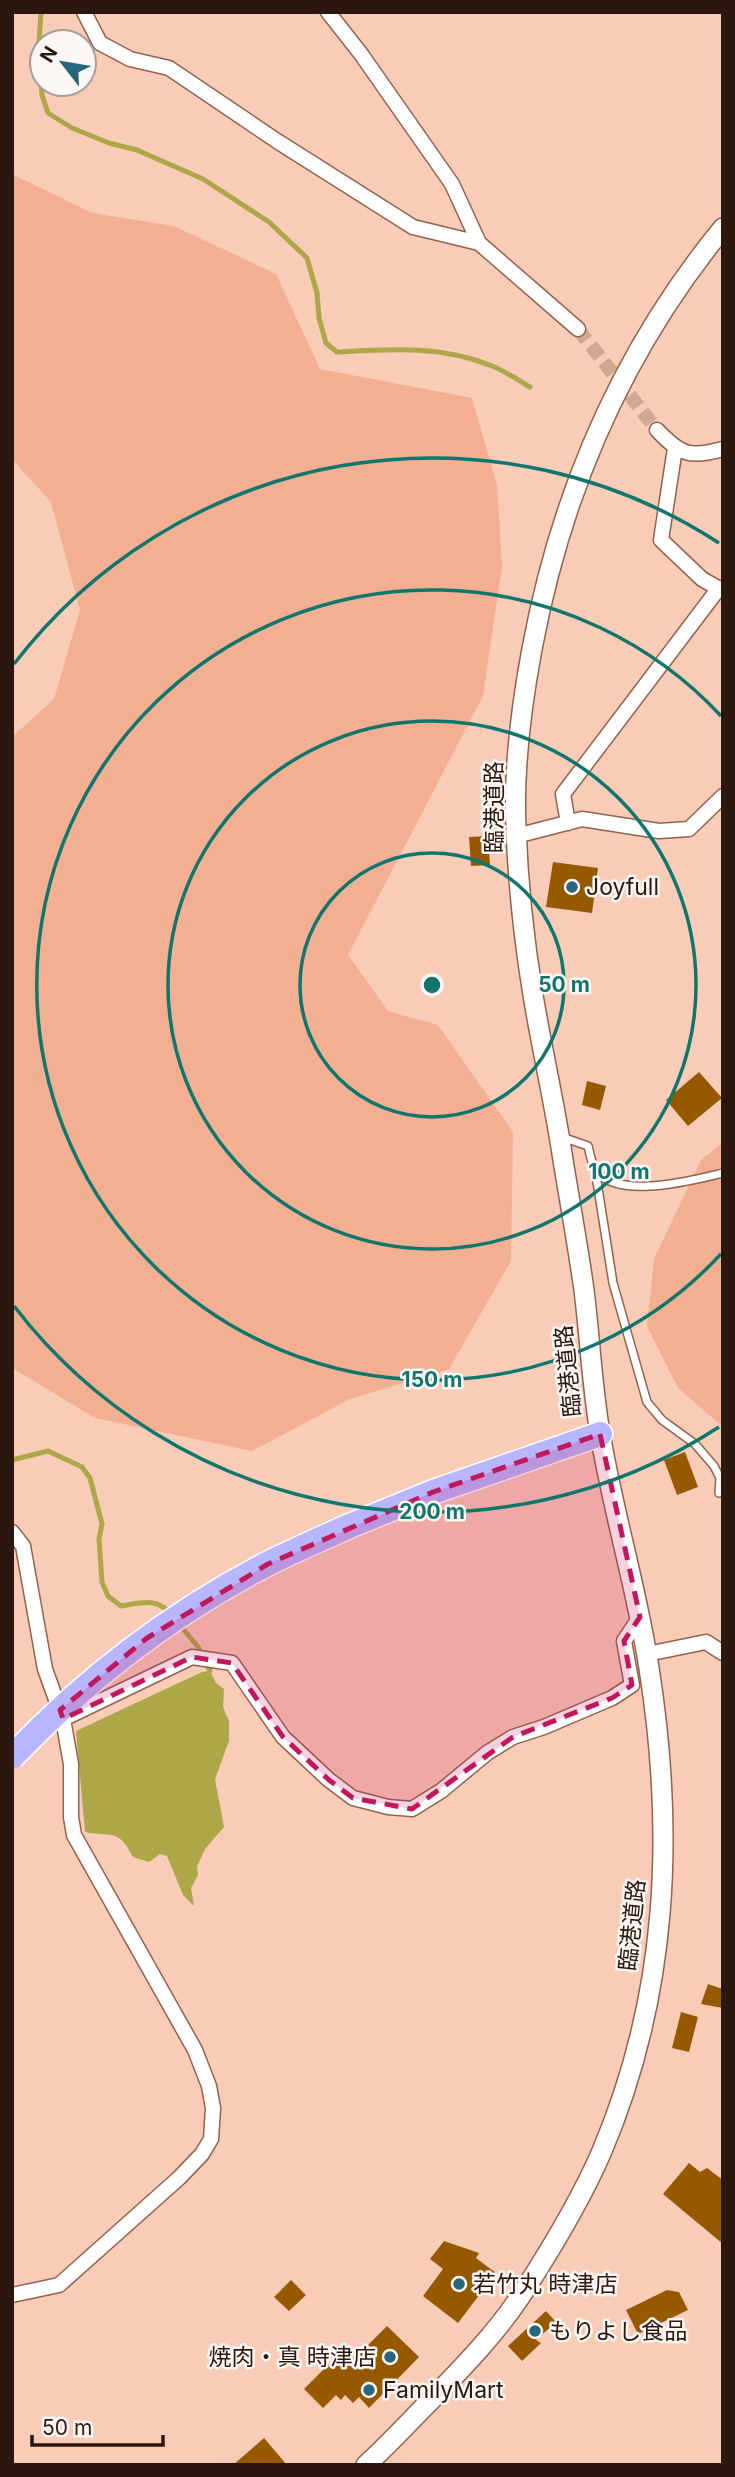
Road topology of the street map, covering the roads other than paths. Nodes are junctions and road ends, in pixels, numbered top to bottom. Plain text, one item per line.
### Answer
1 (84, 12) edge
2 (328, 12) edge
3 (723, 228) edge
4 (479, 243) junction
5 (578, 329) tunnel mouth
6 (657, 430) tunnel mouth
7 (675, 448) junction
8 (723, 449) edge
9 (721, 589) edge
10 (723, 796) edge
11 (568, 823) junction
12 (516, 836) junction
13 (559, 1136) junction
14 (595, 1169) junction
15 (723, 1173) edge
16 (600, 1434) junction
17 (719, 1493) dead end
18 (12, 1532) edge
19 (640, 1617) junction
20 (723, 1653) edge
21 (647, 1654) junction
22 (63, 1719) junction
23 (12, 1757) edge
24 (12, 2295) edge
25 (366, 2465) edge

1 - 4 street
2 - 4 street
3 - 12 street, 臨港道路
4 - 5 street
6 - 7 street
7 - 8 street
7 - 9 street
9 - 11 street
10 - 11 street
11 - 12 street
12 - 13 street, 臨港道路
13 - 14 lane
13 - 16 street, 臨港道路
14 - 15 lane
14 - 17 lane
16 - 19 street, 臨港道路
16 - 23 highway, bridge
18 - 22 street
19 - 21 street, 臨港道路
19 - 22 street
20 - 21 street
21 - 25 street, 臨港道路
22 - 24 street

